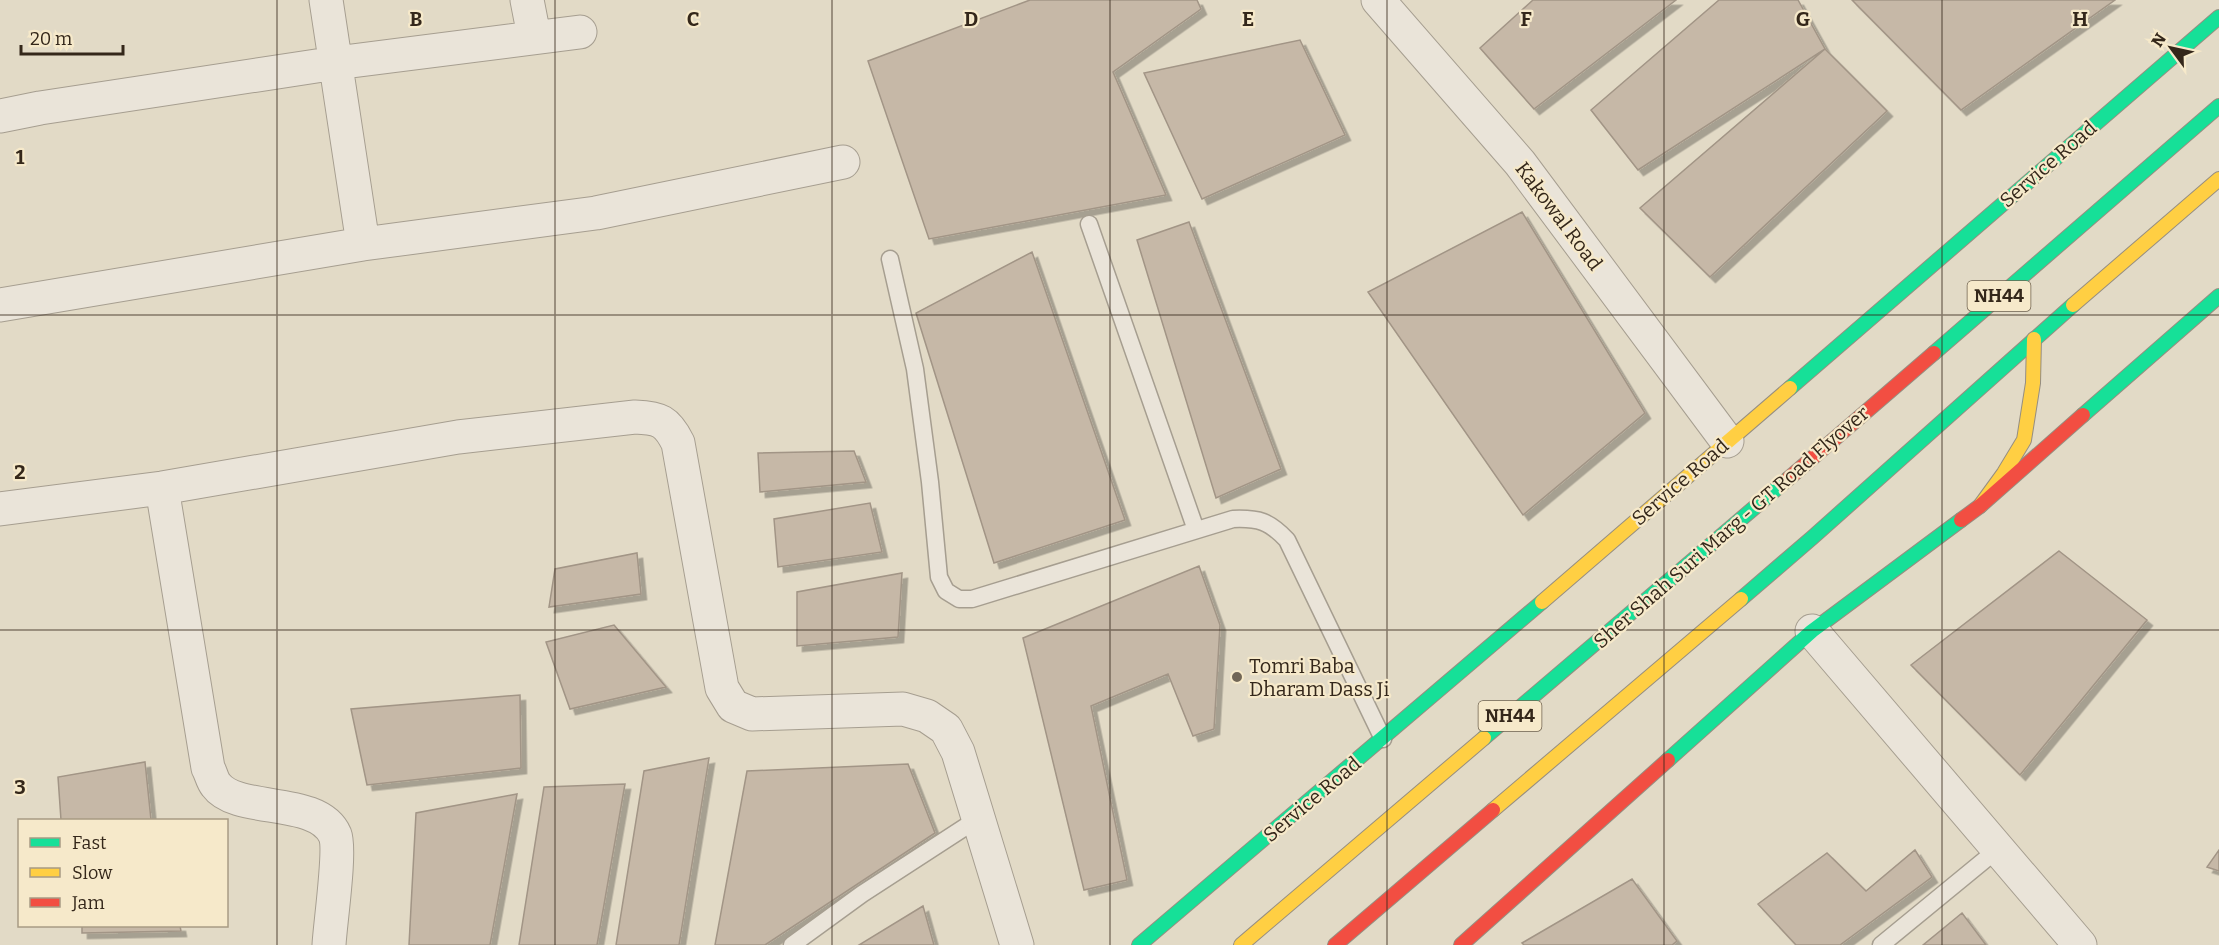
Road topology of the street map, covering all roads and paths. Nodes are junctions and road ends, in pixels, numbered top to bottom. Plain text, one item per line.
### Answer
1 (326, 0) edge
2 (527, 0) edge
3 (1378, 0) edge
4 (2219, 17) edge
5 (580, 32) dead end
6 (534, 36) junction
7 (336, 63) junction
8 (2219, 106) edge
9 (0, 116) edge
10 (843, 162) dead end
11 (2219, 180) edge
12 (1089, 224) dead end
13 (363, 244) junction
14 (890, 259) dead end
15 (2219, 296) edge
16 (0, 305) edge
17 (2034, 339) junction
18 (1727, 441) junction
19 (162, 488) junction
20 (1980, 506) junction
21 (0, 508) edge
22 (1196, 530) junction
23 (1812, 631) junction
24 (1383, 739) junction
25 (979, 818) junction
26 (1998, 849) junction
27 (328, 945) edge
28 (792, 945) edge
29 (1017, 945) edge
30 (1139, 945) edge
31 (1241, 945) edge
32 (1335, 945) edge
33 (1461, 945) edge
34 (1881, 945) edge
35 (2080, 945) edge

1 - 7 street
2 - 6 street
3 - 18 street, Kakowal Road
4 - 18 main road, Service Road
5 - 6 street
6 - 7 street
7 - 9 street
7 - 13 street
8 - 31 main road, Sher Shah Suri Marg - GT Road Flyover / NH44
10 - 13 street
11 - 17 main road, NH44
12 - 22 lane
13 - 16 street
14 - 22 lane
15 - 20 main road
17 - 20 main road
17 - 32 main road, NH44
18 - 24 main road, Service Road
19 - 21 street
19 - 25 street
19 - 27 street
20 - 23 main road
22 - 24 lane
23 - 26 street
23 - 33 main road
24 - 30 main road, Service Road
25 - 28 lane
25 - 29 street
26 - 34 lane
26 - 35 street

